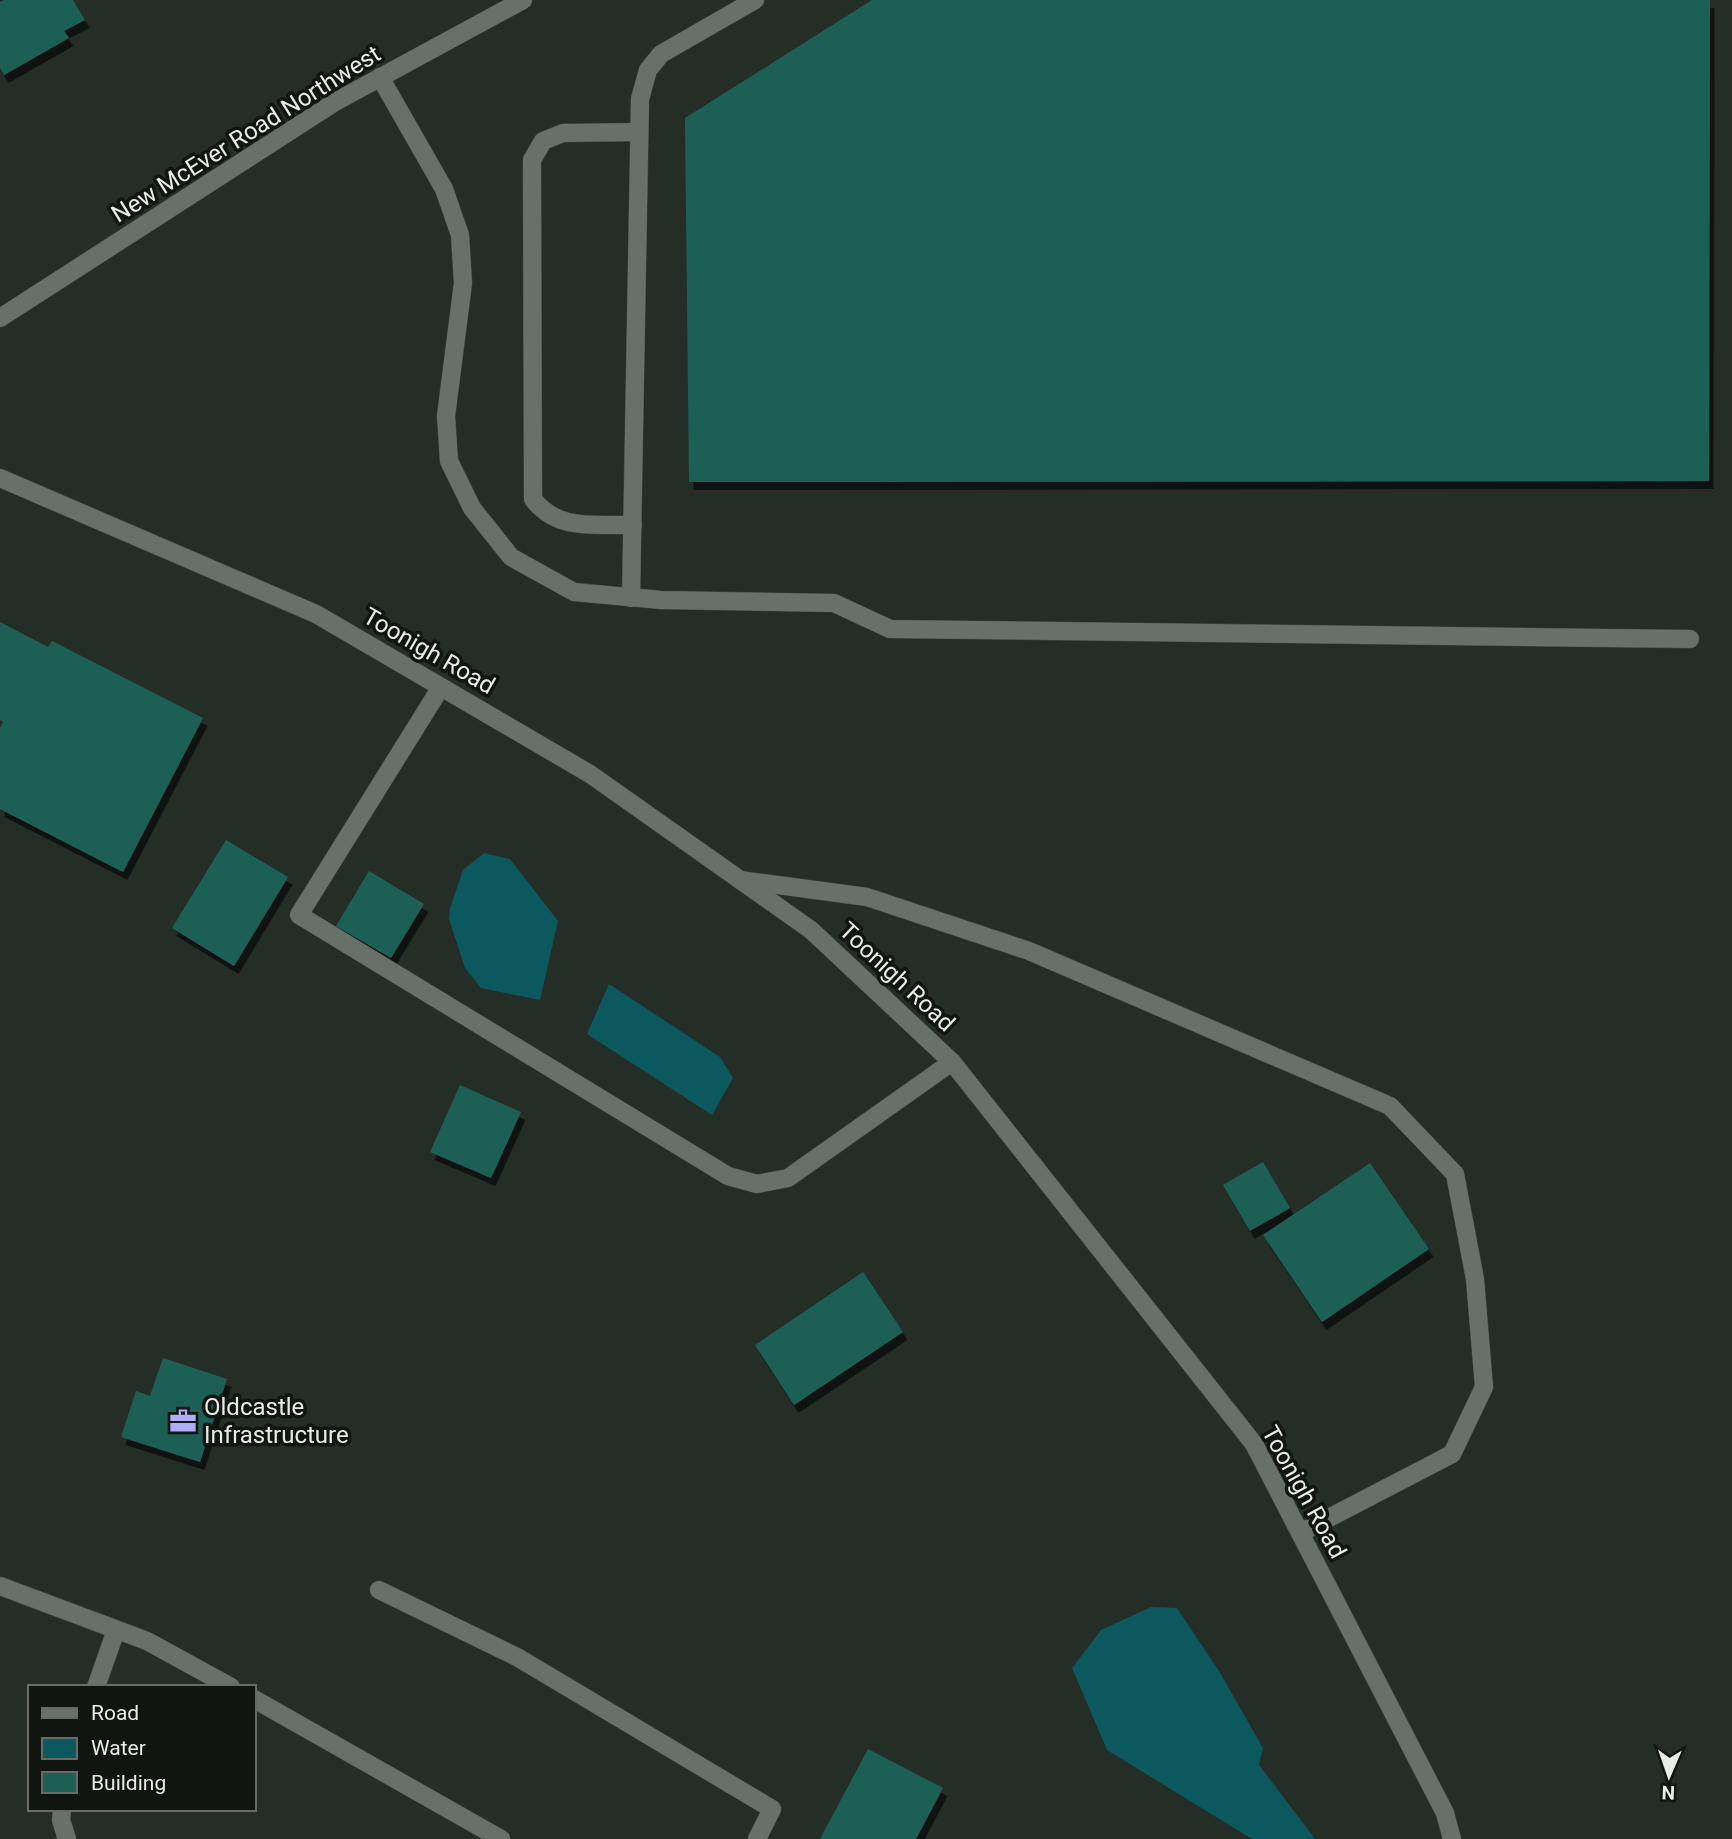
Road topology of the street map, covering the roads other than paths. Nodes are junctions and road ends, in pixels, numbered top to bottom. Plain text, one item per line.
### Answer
1 (523, 0) edge
2 (755, 0) edge
3 (380, 77) junction
4 (639, 132) junction
5 (0, 318) edge
6 (0, 478) edge
7 (633, 525) junction
8 (631, 598) junction
9 (1690, 639) dead end
10 (441, 687) junction
11 (740, 880) junction
12 (951, 1062) junction
13 (1300, 1533) junction
14 (0, 1586) edge
15 (379, 1590) dead end
16 (116, 1630) junction
17 (97, 1685) edge
18 (228, 1685) edge
19 (256, 1700) edge
20 (62, 1811) edge
21 (67, 1839) edge
22 (501, 1839) edge
23 (757, 1839) edge
24 (1452, 1839) edge

1 - 3 street, New McEver Road Northwest
2 - 4 street
3 - 5 street, New McEver Road Northwest
3 - 8 street
4 - 7 street
4 - 7 street
6 - 10 street, Toonigh Road
7 - 8 street
8 - 9 street
10 - 11 street, Toonigh Road
10 - 12 street
11 - 12 street, Toonigh Road
11 - 13 street
12 - 13 street, Toonigh Road
13 - 24 street, Toonigh Road
14 - 16 street
15 - 23 street
16 - 17 street
16 - 18 street
19 - 22 street
20 - 21 street

